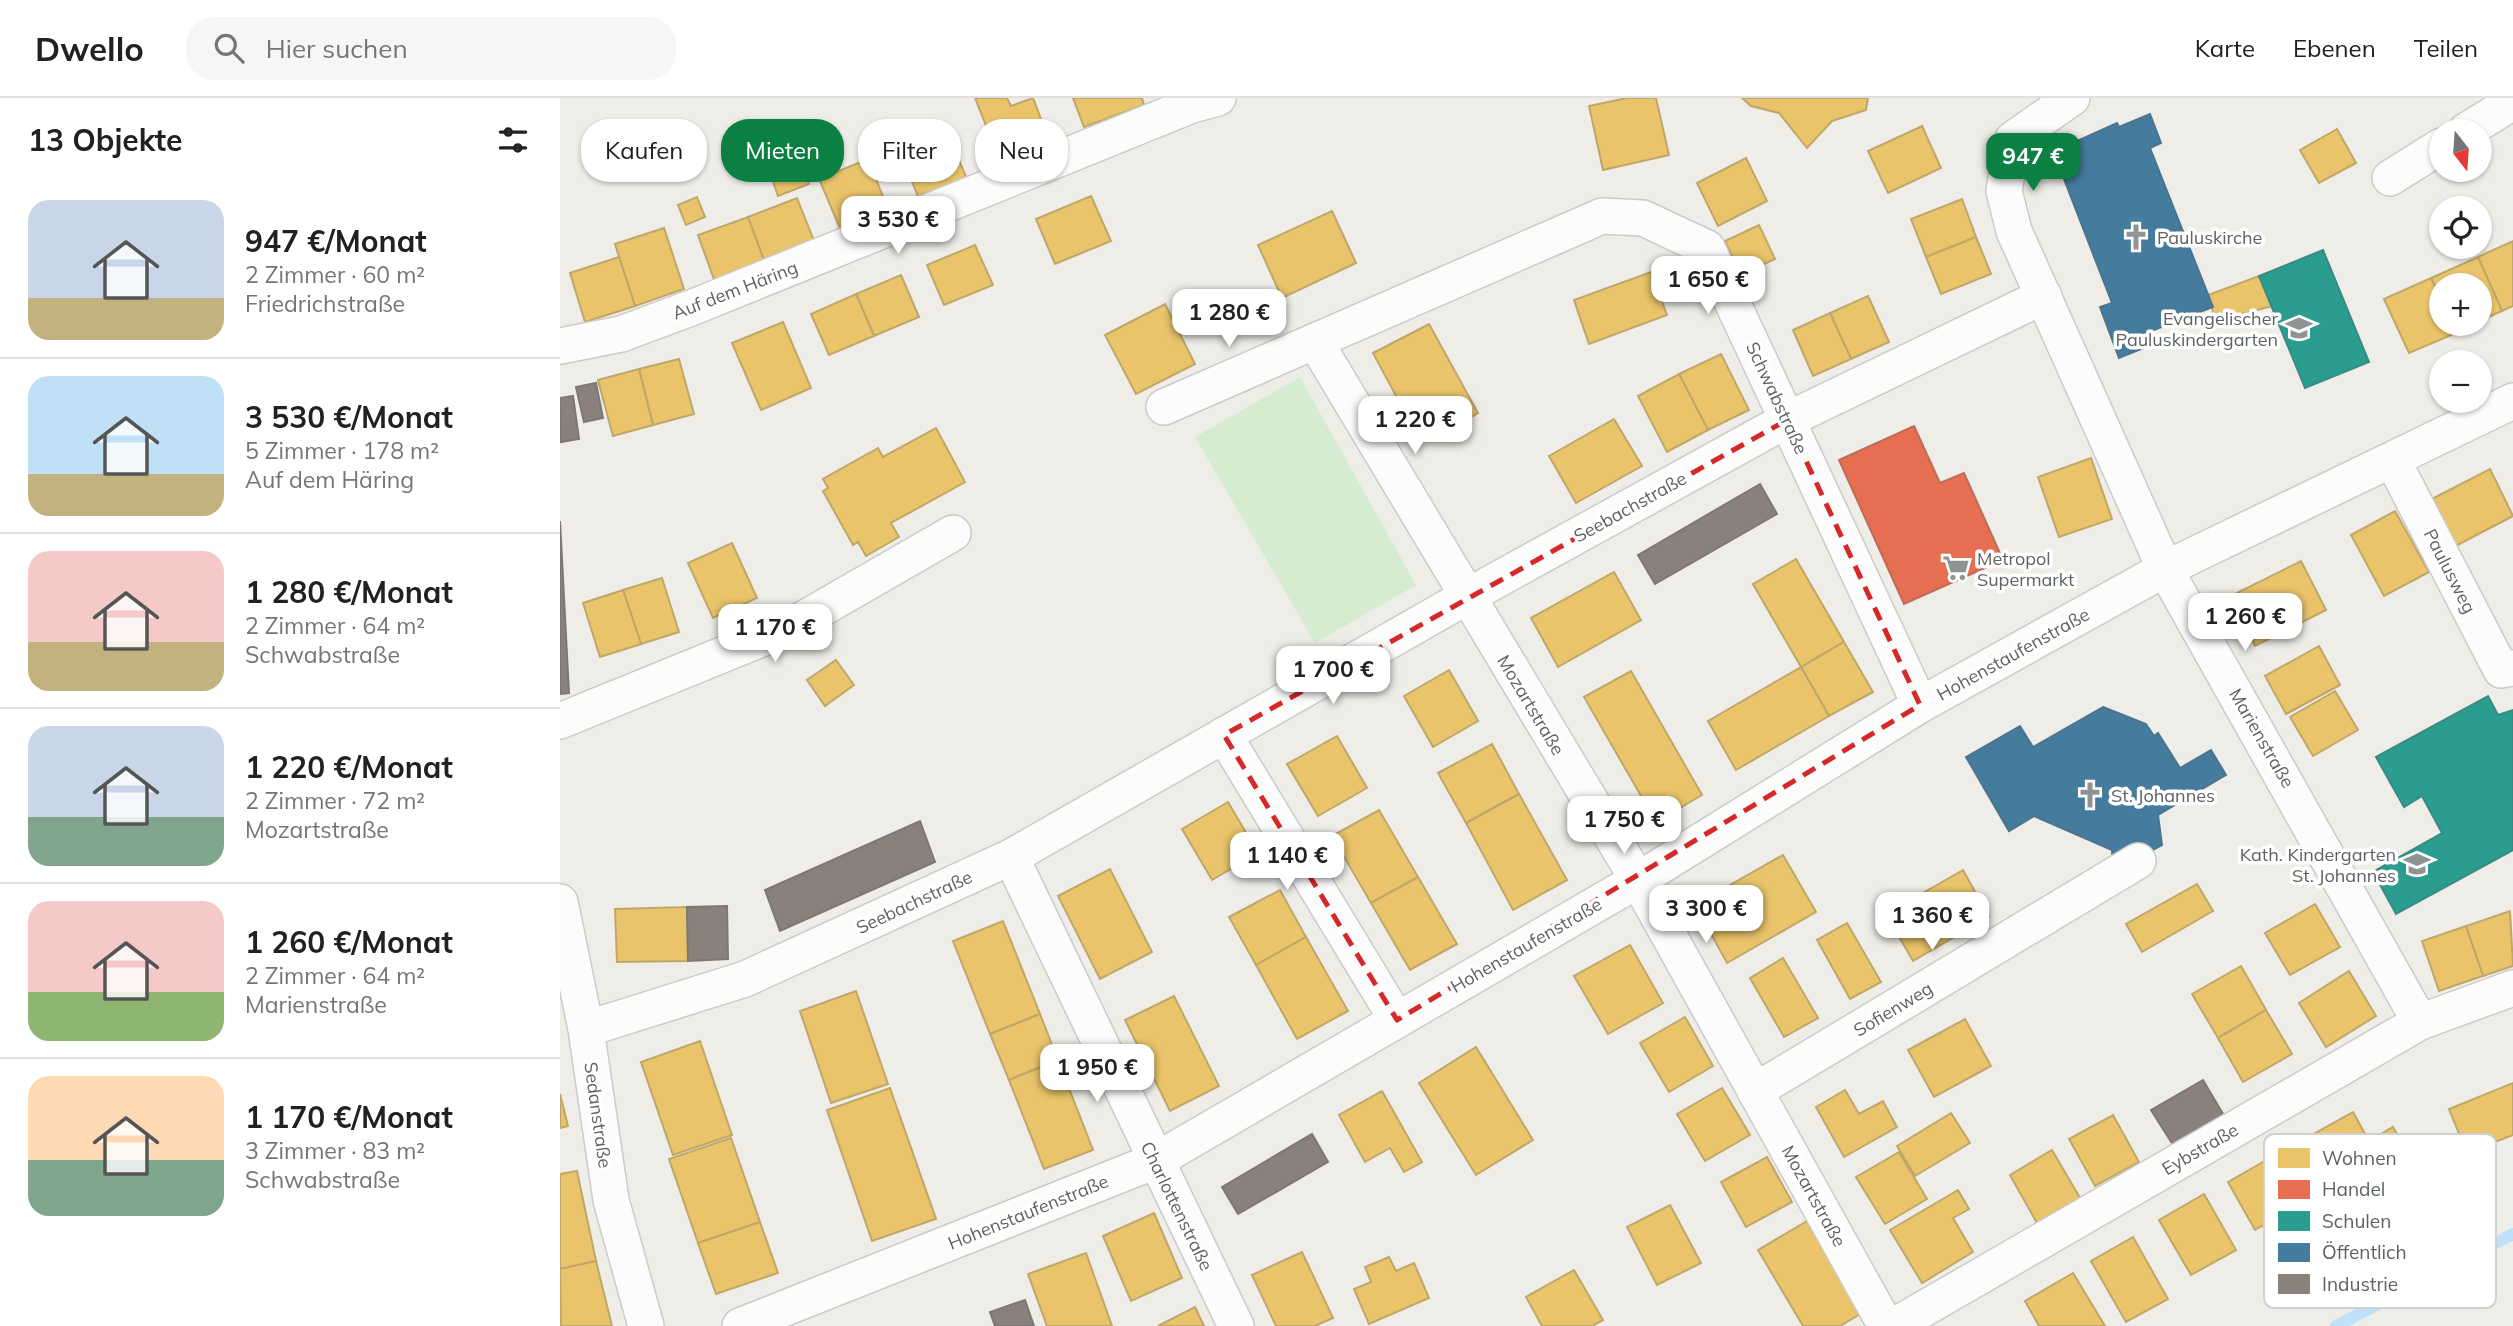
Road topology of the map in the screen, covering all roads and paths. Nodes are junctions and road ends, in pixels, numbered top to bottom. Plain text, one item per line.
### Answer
1 (1219, 98) edge
2 (2072, 98) edge
3 (2513, 102) edge
4 (2485, 119) edge
5 (2429, 154) edge
6 (2390, 178) dead end
7 (2044, 296) junction
8 (1316, 343) junction
9 (560, 346) edge
10 (2513, 401) edge
11 (1164, 407) dead end
12 (1787, 420) junction
13 (2393, 461) junction
14 (953, 533) dead end
15 (2165, 569) junction
16 (1466, 597) junction
17 (2513, 668) edge
18 (1920, 705) junction
19 (560, 720) edge
20 (1224, 735) junction
21 (1011, 857) junction
22 (2138, 861) dead end
23 (1638, 880) junction
24 (560, 902) edge
25 (2513, 988) edge
26 (1397, 1020) junction
27 (2420, 1022) junction
28 (586, 1030) junction
29 (1755, 1091) junction
30 (1155, 1161) junction
31 (646, 1326) edge
32 (740, 1326) edge
33 (1236, 1326) edge
34 (1886, 1326) edge
35 (1894, 1326) edge

1 - 9 street, Auf dem Häring
2 - 7 street, Marienstraße
3 - 4 street
5 - 6 street
7 - 12 street, Seebachstraße
7 - 15 street, Marienstraße
8 - 11 street, Schwabstraße
8 - 12 street, Schwabstraße
8 - 16 street, Mozartstraße
10 - 13 street, Hohenstaufenstraße
12 - 16 street, Seebachstraße
12 - 18 street, Schwabstraße
13 - 15 street, Hohenstaufenstraße
13 - 17 street, Paulusweg
14 - 19 street
15 - 18 street, Hohenstaufenstraße
15 - 27 street, Marienstraße
16 - 20 street, Seebachstraße
16 - 23 street, Mozartstraße
18 - 23 street, Hohenstaufenstraße
20 - 21 street, Seebachstraße
20 - 26 street
21 - 28 street, Seebachstraße
21 - 30 street, Charlottenstraße
22 - 29 street, Sofienweg
23 - 26 street, Hohenstaufenstraße
23 - 29 street, Mozartstraße
24 - 28 street, Sedanstraße
25 - 27 street, Eybstraße
26 - 30 street, Hohenstaufenstraße
27 - 35 street, Eybstraße
28 - 31 street, Sedanstraße
29 - 34 street, Mozartstraße
30 - 32 street, Hohenstaufenstraße
30 - 33 street, Charlottenstraße

